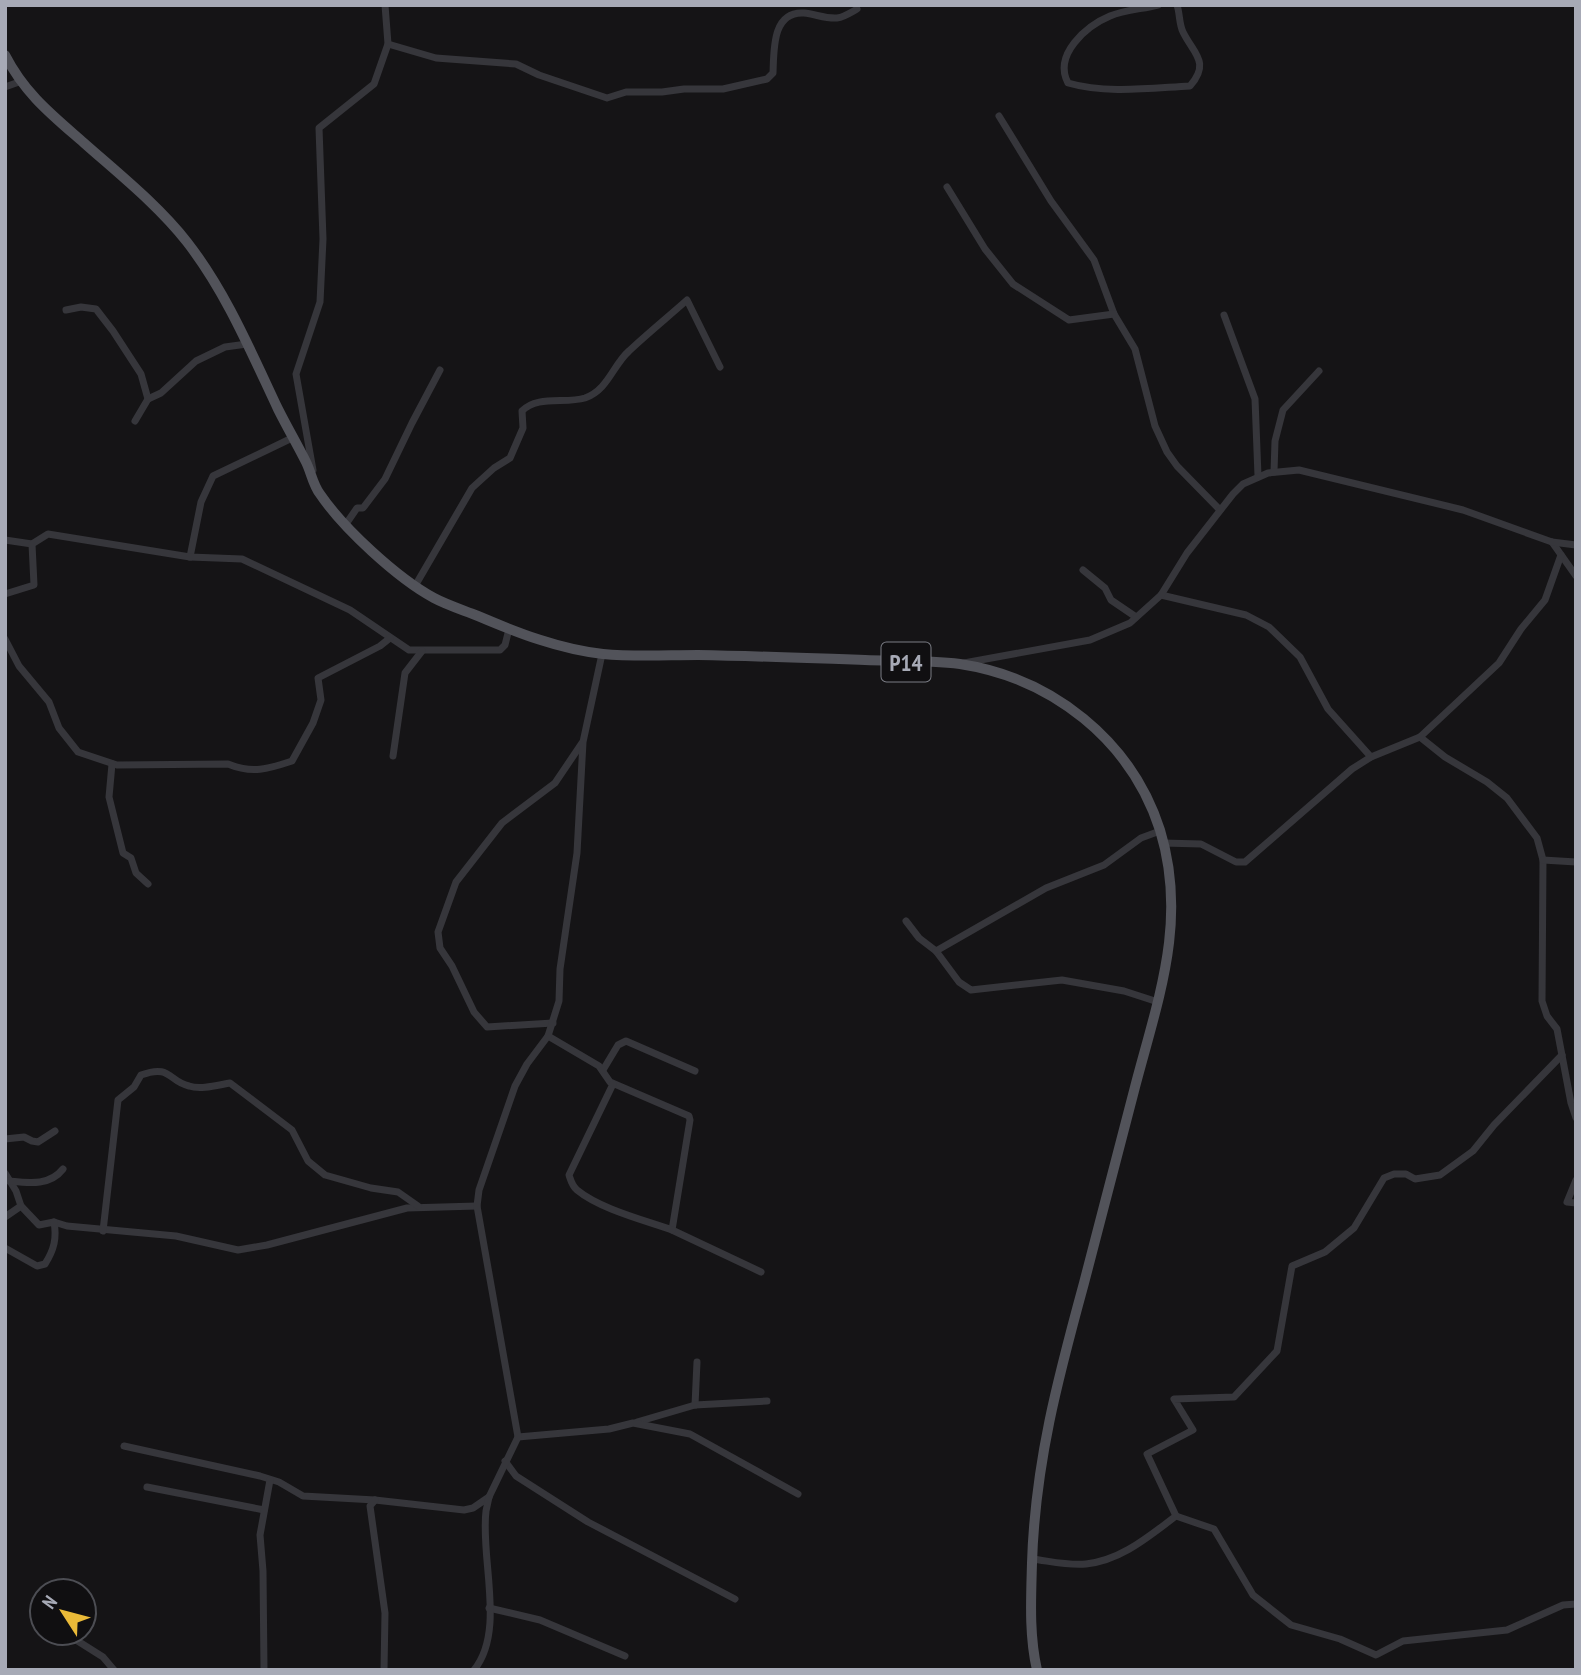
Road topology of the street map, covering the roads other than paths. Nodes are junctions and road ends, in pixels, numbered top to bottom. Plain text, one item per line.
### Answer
1 (385, 5) edge
2 (1158, 5) edge
3 (1177, 5) edge
4 (857, 9) dead end
5 (388, 44) junction
6 (5, 55) edge
7 (19, 82) junction
8 (5, 87) edge
9 (999, 116) dead end
10 (947, 187) dead end
11 (66, 310) dead end
12 (1114, 313) junction
13 (1224, 315) dead end
14 (247, 344) junction
15 (720, 367) dead end
16 (440, 370) dead end
17 (1319, 371) dead end
18 (148, 399) junction
19 (135, 421) dead end
20 (292, 438) junction
21 (1274, 472) junction
22 (1258, 476) junction
23 (316, 491) junction
24 (1220, 510) junction
25 (346, 524) junction
26 (5, 540) edge
27 (1552, 542) junction
28 (32, 544) junction
29 (1576, 545) edge
30 (1561, 555) junction
31 (190, 557) junction
32 (1083, 570) dead end
33 (1576, 576) edge
34 (415, 586) junction
35 (5, 594) edge
36 (1161, 594) junction
37 (1136, 617) junction
38 (509, 629) junction
39 (390, 638) junction
40 (5, 639) edge
41 (422, 651) junction
42 (602, 654) junction
43 (956, 664) junction
44 (1420, 737) junction
45 (583, 742) junction
46 (393, 757) dead end
47 (1371, 757) junction
48 (111, 764) junction
49 (1161, 837) junction
50 (1543, 860) junction
51 (1576, 862) edge
52 (148, 884) dead end
53 (906, 921) dead end
54 (936, 951) junction
55 (1158, 1002) junction
56 (552, 1023) junction
57 (548, 1036) junction
58 (1562, 1055) junction
59 (603, 1070) junction
60 (695, 1071) dead end
61 (613, 1084) junction
62 (1576, 1118) edge
63 (55, 1131) dead end
64 (5, 1139) edge
65 (63, 1169) dead end
66 (5, 1173) edge
67 (1576, 1180) edge
68 (8, 1181) edge
69 (1576, 1203) edge
70 (20, 1206) junction
71 (477, 1206) junction
72 (418, 1207) junction
73 (5, 1217) edge
74 (54, 1222) junction
75 (672, 1230) junction
76 (103, 1231) junction
77 (5, 1248) edge
78 (761, 1272) dead end
79 (697, 1362) dead end
80 (767, 1401) dead end
81 (695, 1405) junction
82 (633, 1423) junction
83 (518, 1437) junction
84 (124, 1446) dead end
85 (505, 1461) junction
86 (270, 1480) junction
87 (146, 1487) dead end
88 (798, 1494) dead end
89 (489, 1497) junction
90 (375, 1500) junction
91 (264, 1510) junction
92 (1176, 1516) junction
93 (1032, 1559) junction
94 (735, 1599) dead end
95 (1576, 1604) edge
96 (489, 1608) junction
97 (87, 1647) edge
98 (625, 1656) dead end
99 (114, 1670) edge
100 (264, 1670) edge
101 (384, 1670) edge
102 (474, 1670) edge
103 (1037, 1670) edge

1 - 5 street
2 - 3 street
4 - 5 street
5 - 23 street
6 - 7 main road, P14
7 - 8 street
7 - 14 main road, P14
9 - 12 street
10 - 12 street
11 - 18 street
12 - 24 street
13 - 22 street
14 - 18 street
14 - 20 main road, P14
15 - 34 street
16 - 25 street
17 - 21 street
18 - 19 street
20 - 23 main road, P14
20 - 31 street
21 - 22 street
21 - 27 street
22 - 24 street
23 - 25 main road, P14
24 - 36 street
25 - 34 main road, P14
26 - 28 street
27 - 29 street
27 - 30 street
28 - 31 street
28 - 35 street
30 - 33 street
30 - 44 street
31 - 39 street
32 - 37 street
34 - 38 main road, P14
36 - 37 street
36 - 47 street
37 - 43 street
38 - 41 street
38 - 42 main road, P14
39 - 41 street
39 - 48 street
40 - 48 street
41 - 46 street
42 - 43 main road, P14
42 - 45 street
43 - 49 main road, P14
44 - 47 street
44 - 50 street
45 - 56 street
45 - 56 street
47 - 49 street
48 - 52 street
49 - 54 street
49 - 55 main road, P14
50 - 51 street
50 - 58 street
53 - 54 street
54 - 55 street
55 - 93 main road, P14
56 - 57 street
57 - 59 street
57 - 71 street
58 - 62 street
58 - 92 street
59 - 60 street
59 - 61 street
61 - 75 street
61 - 75 street
63 - 64 street
65 - 68 street
66 - 68 street
67 - 69 street
68 - 70 street
70 - 73 street
70 - 74 street
71 - 72 street
71 - 83 street
72 - 76 street
72 - 76 street
74 - 76 street
74 - 77 street
75 - 78 street
79 - 81 street
80 - 81 street
81 - 82 street
82 - 83 street
82 - 88 street
83 - 85 street
84 - 86 street
85 - 89 street
85 - 94 street
86 - 90 street
86 - 91 street
87 - 91 street
89 - 90 street
89 - 96 street
90 - 101 street
91 - 100 street
92 - 93 street
92 - 95 street
93 - 103 main road, P14
96 - 98 street
96 - 102 street
97 - 99 street

